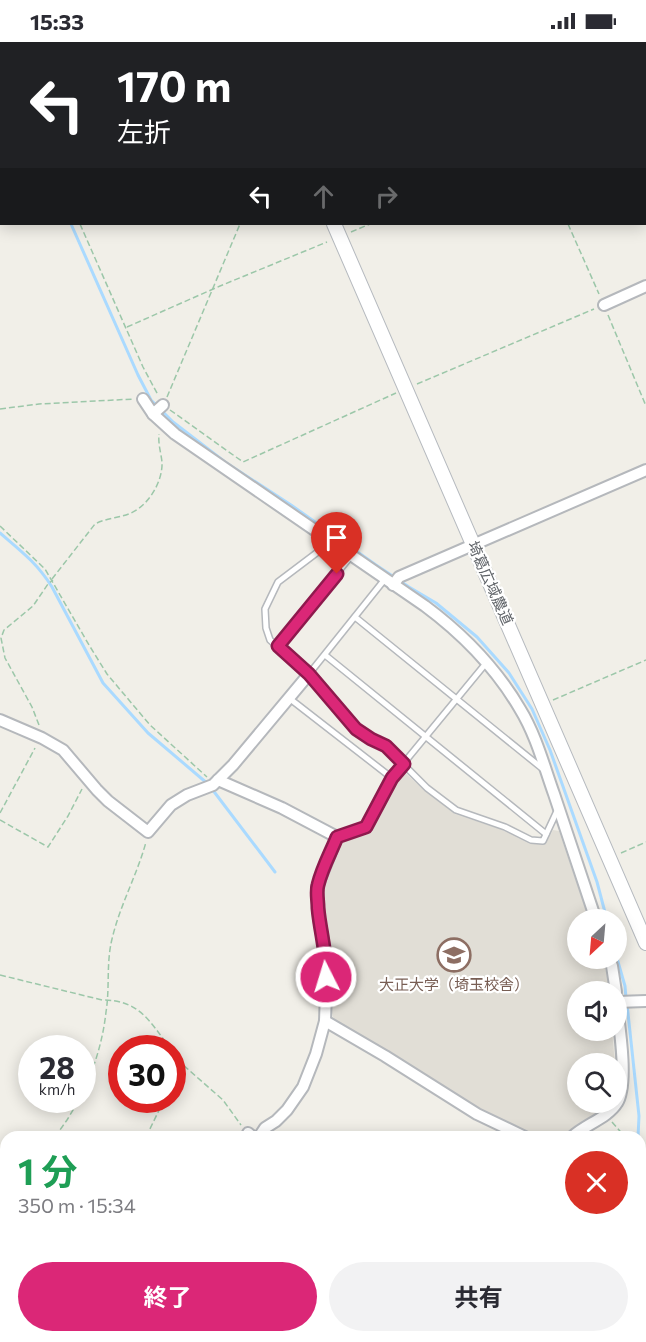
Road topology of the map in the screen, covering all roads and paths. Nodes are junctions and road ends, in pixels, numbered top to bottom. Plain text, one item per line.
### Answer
1 (80, 225) edge
2 (240, 225) edge
3 (364, 225) edge
4 (568, 225) edge
5 (337, 230) edge
6 (646, 286) edge
7 (212, 290) junction
8 (604, 305) junction
9 (126, 327) junction
10 (406, 389) junction
11 (143, 399) joint
12 (163, 405) junction
13 (646, 406) edge
14 (0, 410) edge
15 (157, 418) junction
16 (646, 470) edge
17 (0, 525) edge
18 (331, 542) junction
19 (473, 545) junction
20 (351, 556) junction
21 (52, 579) junction
22 (392, 580) junction
23 (355, 617) junction
24 (278, 646) junction
25 (325, 655) junction
26 (646, 660) edge
27 (487, 663) junction
28 (309, 674) junction
29 (289, 698) junction
30 (456, 699) junction
31 (543, 705) junction
32 (0, 720) edge
33 (41, 737) junction
34 (426, 737) junction
35 (404, 764) junction
36 (546, 772) junction
37 (392, 778) junction
38 (88, 780) junction
39 (213, 784) junction
40 (558, 808) junction
41 (0, 813) edge
42 (0, 820) edge
43 (148, 832) junction
44 (546, 834) junction
45 (337, 837) junction
46 (646, 842) edge
47 (609, 858) junction
48 (592, 909) edge
49 (646, 943) edge
50 (0, 975) edge
51 (646, 1001) edge
52 (627, 1002) edge
53 (325, 1021) junction
54 (160, 1035) edge
55 (620, 1041) edge
56 (96, 1058) edge
57 (186, 1068) edge
58 (71, 1113) edge
59 (158, 1113) edge
60 (605, 1114) junction
61 (59, 1131) edge
62 (149, 1131) edge
63 (247, 1131) edge
64 (263, 1131) edge
65 (512, 1131) edge
66 (578, 1131) edge
67 (619, 1131) edge

1 - 9 path
2 - 7 path
3 - 5 path
4 - 8 path
5 - 7 path
5 - 10 street, 埼葛広域農道
6 - 8 street
7 - 9 path
7 - 12 path
8 - 10 path
8 - 13 path
9 - 12 path
10 - 12 path
10 - 19 street, 埼葛広域農道
11 - 14 path
11 - 15 street
12 - 15 street
15 - 18 street
15 - 21 path
16 - 19 street
17 - 21 path
18 - 20 street
18 - 24 lane
19 - 22 street
19 - 31 street, 埼葛広域農道
20 - 22 street
20 - 24 lane
21 - 33 path
21 - 39 path
22 - 23 lane
22 - 27 street
23 - 25 lane
23 - 30 lane
24 - 28 lane
25 - 28 lane
25 - 34 lane
26 - 31 path
27 - 30 lane
27 - 36 street
28 - 29 street
28 - 35 lane
29 - 37 lane
29 - 39 street
30 - 34 lane
30 - 36 lane
31 - 47 street, 埼葛広域農道
32 - 33 street
33 - 38 street
33 - 41 path
34 - 35 lane
34 - 44 lane
35 - 37 lane
35 - 44 lane
36 - 40 street
37 - 45 lane
38 - 42 path
38 - 43 street
39 - 43 street
39 - 45 street
40 - 44 lane
40 - 48 street
43 - 56 path
45 - 53 street
46 - 47 path
47 - 49 street, 埼葛広域農道
50 - 54 path
51 - 52 street
53 - 64 street
53 - 65 street
55 - 60 street
57 - 63 path
58 - 61 path
59 - 62 path
60 - 66 street
60 - 67 path

